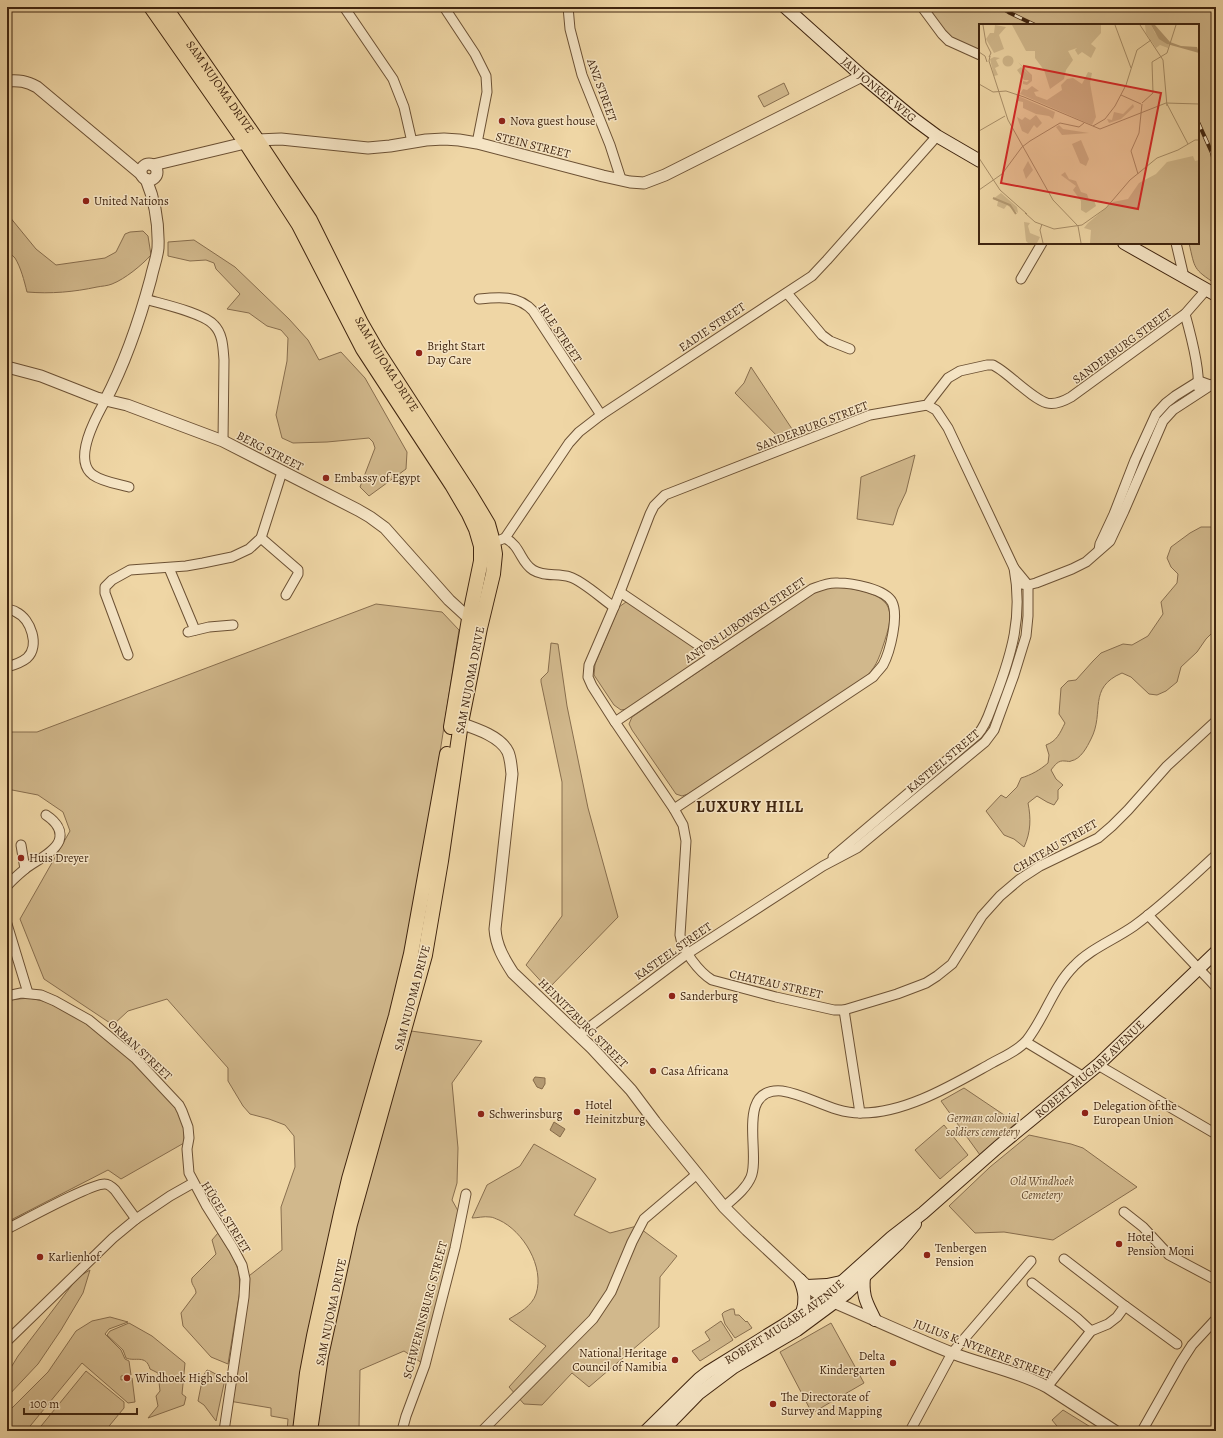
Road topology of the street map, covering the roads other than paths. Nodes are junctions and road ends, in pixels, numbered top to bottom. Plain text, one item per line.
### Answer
1 (151, 7) edge
2 (165, 7) edge
3 (344, 7) edge
4 (444, 7) edge
5 (568, 7) edge
6 (785, 7) edge
7 (922, 7) edge
8 (979, 55) edge
9 (862, 76) junction
10 (7, 81) edge
11 (937, 136) junction
12 (252, 142) junction
13 (412, 142) junction
14 (477, 143) junction
15 (979, 159) edge
16 (149, 173) junction
17 (621, 179) junction
18 (1041, 244) edge
19 (1126, 244) edge
20 (1176, 244) edge
21 (1184, 278) junction
22 (1021, 279) dead end
23 (1211, 292) edge
24 (786, 293) junction
25 (146, 299) junction
26 (479, 299) dead end
27 (1185, 314) junction
28 (850, 349) dead end
29 (7, 367) edge
30 (1199, 381) junction
31 (1213, 384) edge
32 (1196, 394) junction
33 (105, 401) junction
34 (927, 405) junction
35 (601, 415) junction
36 (223, 441) junction
37 (282, 472) junction
38 (129, 487) dead end
39 (261, 538) junction
40 (493, 542) junction
41 (1099, 552) junction
42 (168, 568) junction
43 (1014, 568) junction
44 (1016, 583) junction
45 (1028, 585) junction
46 (620, 592) junction
47 (286, 595) dead end
48 (614, 607) junction
49 (7, 610) edge
50 (474, 624) junction
51 (233, 625) dead end
52 (128, 655) dead end
53 (713, 655) junction
54 (7, 667) edge
55 (1216, 721) edge
56 (456, 722) junction
57 (615, 722) junction
58 (674, 809) junction
59 (46, 816) dead end
60 (21, 845) dead end
61 (1216, 855) edge
62 (823, 866) junction
63 (25, 869) junction
64 (7, 886) edge
65 (1148, 915) junction
66 (7, 924) edge
67 (1216, 952) edge
68 (687, 954) junction
69 (1198, 969) junction
70 (1216, 987) edge
71 (28, 993) junction
72 (7, 996) edge
73 (844, 1010) junction
74 (579, 1035) junction
75 (1026, 1042) junction
76 (1098, 1065) junction
77 (1084, 1077) junction
78 (860, 1113) junction
79 (1216, 1134) edge
80 (697, 1174) junction
81 (193, 1183) junction
82 (466, 1194) dead end
83 (724, 1207) junction
84 (1124, 1212) dead end
85 (923, 1214) junction
86 (136, 1219) junction
87 (9, 1228) dead end
88 (1064, 1259) dead end
89 (1031, 1262) dead end
90 (864, 1277) junction
91 (1216, 1280) edge
92 (842, 1282) junction
93 (804, 1283) junction
94 (1032, 1283) dead end
95 (830, 1301) junction
96 (1125, 1306) junction
97 (802, 1313) junction
98 (1216, 1319) edge
99 (875, 1320) junction
100 (1091, 1331) junction
101 (7, 1341) edge
102 (1177, 1344) dead end
103 (952, 1353) junction
104 (1047, 1387) junction
105 (224, 1431) edge
106 (300, 1431) edge
107 (310, 1431) edge
108 (404, 1431) edge
109 (482, 1431) edge
110 (646, 1431) edge
111 (662, 1431) edge
112 (910, 1431) edge
113 (1115, 1431) edge
114 (1142, 1431) edge

1 - 12 highway, SAM NUJOMA DRIVE
2 - 12 highway, SAM NUJOMA DRIVE
3 - 13 street
4 - 14 street
5 - 17 street, ANZ STREET
6 - 9 main road, JAN JONKER WEG
7 - 8 street
9 - 11 main road, JAN JONKER WEG
9 - 17 street, STEIN STREET
10 - 16 street
11 - 15 main road, JAN JONKER WEG
11 - 24 street, EADIE STREET
12 - 13 street, STEIN STREET
12 - 16 street, STEIN STREET
12 - 40 highway, SAM NUJOMA DRIVE
13 - 14 street, STEIN STREET
14 - 17 street, STEIN STREET
16 - 25 street
18 - 22 street
19 - 21 main road
20 - 21 street
21 - 23 main road
23 - 27 street, SANDERBURG STREET
24 - 28 street
24 - 35 street, EADIE STREET
25 - 33 street
25 - 36 street
26 - 35 street, IRLE STREET
27 - 30 street
27 - 34 street, SANDERBURG STREET
29 - 33 street, BERG STREET
30 - 31 street
30 - 32 street
30 - 41 street
31 - 32 street
32 - 41 street
33 - 36 street, BERG STREET
33 - 38 street
34 - 43 street, KASTEEL STREET
34 - 46 street, SANDERBURG STREET
35 - 40 street, EADIE STREET
36 - 37 street, BERG STREET
37 - 39 street
37 - 50 street, BERG STREET
39 - 42 street
39 - 47 street
40 - 48 street
40 - 50 highway, SAM NUJOMA DRIVE
41 - 45 street
42 - 51 street
42 - 52 street
43 - 44 street, KASTEEL STREET
43 - 45 street, KASTEEL STREET
44 - 45 street
44 - 62 street, KASTEEL STREET
45 - 62 street, KASTEEL STREET
46 - 48 street, SANDERBURG STREET
46 - 53 street
48 - 57 street
49 - 54 street
50 - 56 highway, SAM NUJOMA DRIVE
53 - 57 street, ANTON LUBOWSKI STREET
53 - 58 street, ANTON LUBOWSKI STREET
55 - 73 street, CHATEAU STREET
56 - 74 street, HEINITZBURG STREET
56 - 106 highway, SAM NUJOMA DRIVE
56 - 107 highway, SAM NUJOMA DRIVE
57 - 58 street
58 - 68 street
59 - 63 street
60 - 63 street
61 - 65 street
62 - 68 street, KASTEEL STREET
63 - 64 street
65 - 69 street
65 - 75 street
66 - 71 street
67 - 69 main road, ROBERT MUGABE AVENUE
68 - 73 street, CHATEAU STREET
68 - 74 street, KASTEEL STREET
69 - 70 street
69 - 76 main road, ROBERT MUGABE AVENUE
71 - 72 street, ORBAN STREET
71 - 81 street, ORBAN STREET
73 - 78 street
74 - 80 street, HEINITZBURG STREET
75 - 77 street
75 - 78 street
76 - 77 main road, ROBERT MUGABE AVENUE
76 - 79 street
77 - 85 main road, ROBERT MUGABE AVENUE
78 - 83 street
80 - 83 street, HEINITZBURG STREET
80 - 109 street
81 - 86 street, HÜGEL STREET
81 - 105 street, HÜGEL STREET
82 - 108 street, SCHWERINSBURG STREET
83 - 93 street, HEINITZBURG STREET
84 - 91 street
85 - 90 main road, ROBERT MUGABE AVENUE
85 - 92 main road, ROBERT MUGABE AVENUE
86 - 87 street
86 - 101 street, HÜGEL STREET
88 - 96 street
89 - 103 street
90 - 95 main road, ROBERT MUGABE AVENUE
90 - 99 main road
92 - 93 main road
92 - 95 main road, ROBERT MUGABE AVENUE
93 - 95 street, HEINITZBURG STREET
93 - 97 main road
94 - 100 street
95 - 97 main road, ROBERT MUGABE AVENUE
95 - 99 street, JULIUS K. NYERERE STREET
95 - 111 main road, ROBERT MUGABE AVENUE
96 - 100 street
96 - 102 street
97 - 110 main road, ROBERT MUGABE AVENUE
98 - 114 street
99 - 103 street, JULIUS K. NYERERE STREET
100 - 104 street
103 - 104 street, JULIUS K. NYERERE STREET
103 - 112 street
104 - 113 street, JULIUS K. NYERERE STREET

